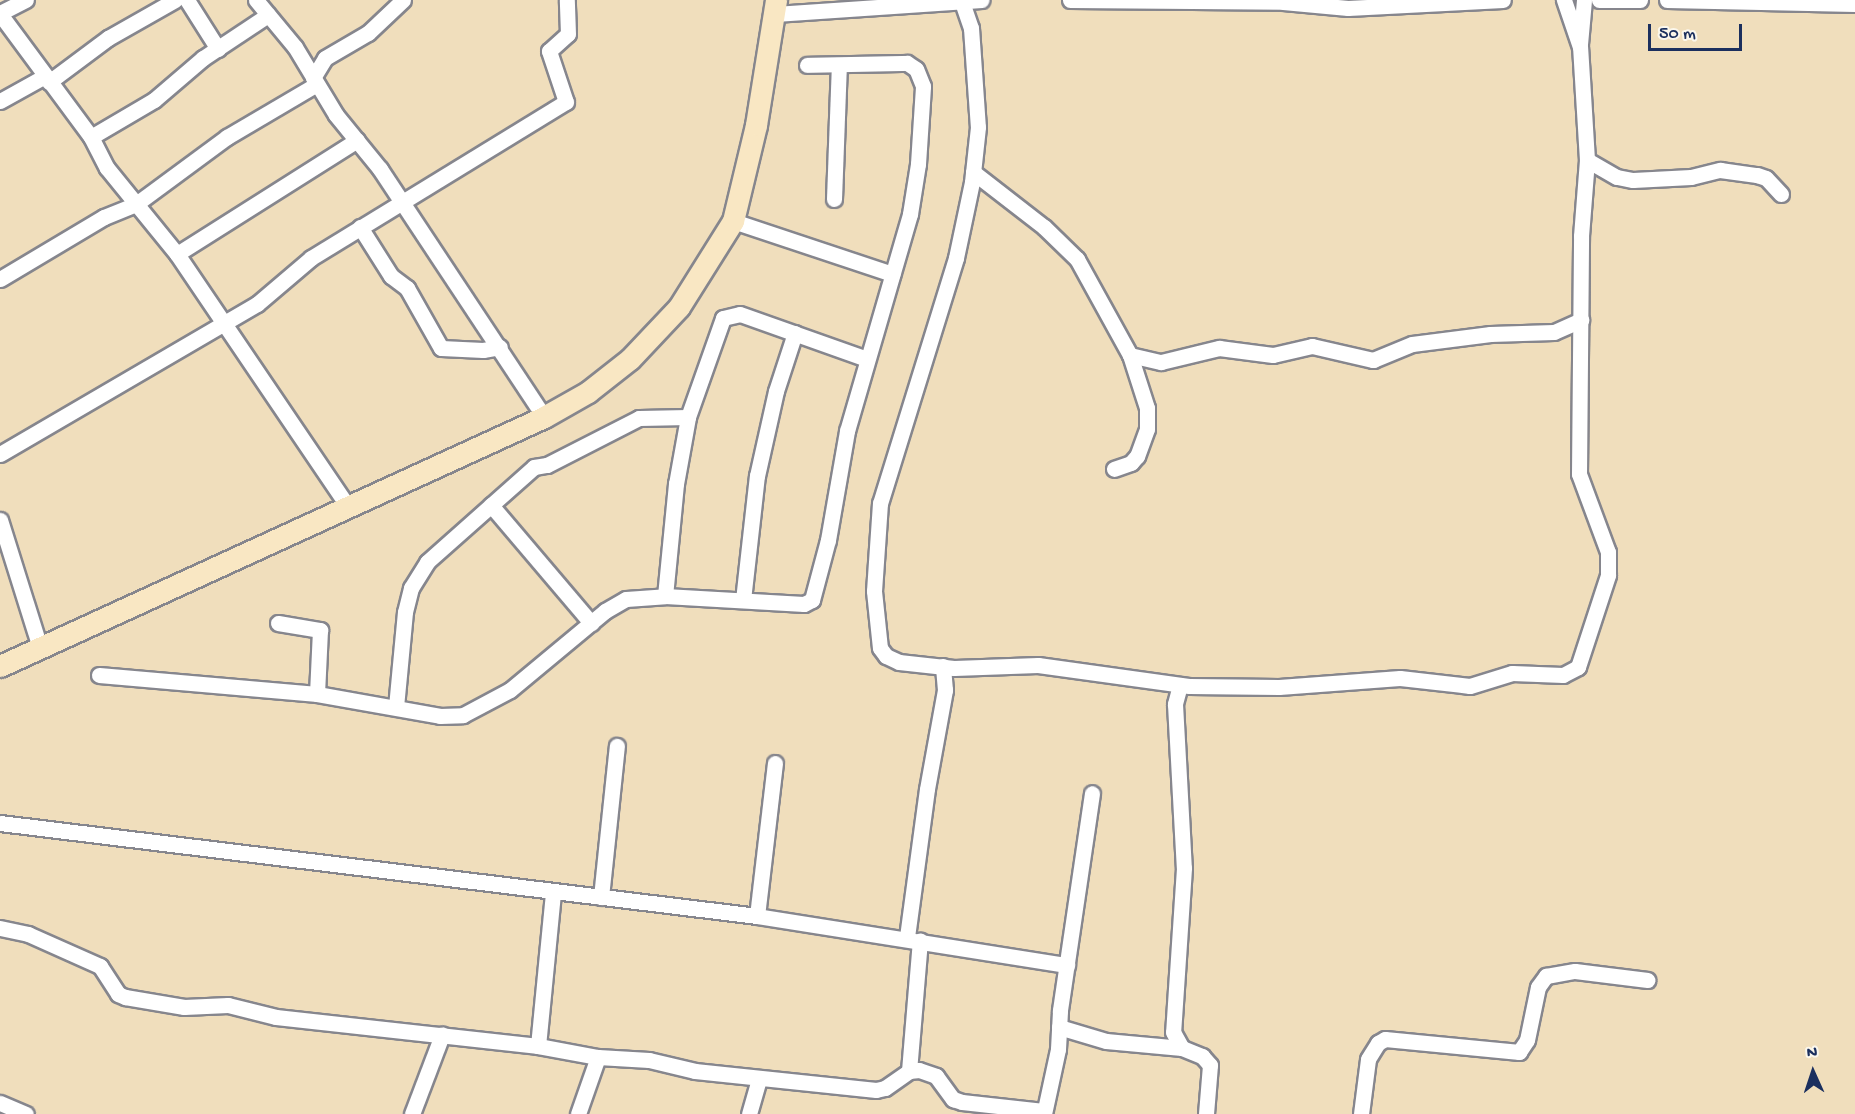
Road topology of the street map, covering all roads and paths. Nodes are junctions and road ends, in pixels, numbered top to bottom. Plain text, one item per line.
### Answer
1 (26, 0) edge
2 (175, 0) edge
3 (187, 0) edge
4 (256, 0) edge
5 (403, 0) edge
6 (567, 0) edge
7 (982, 0) edge
8 (1070, 0) edge
9 (1503, 0) edge
10 (1564, 0) edge
11 (1584, 0) edge
12 (1599, 0) edge
13 (1640, 0) edge
14 (1667, 0) edge
15 (1283, 1) edge
16 (1814, 1) edge
17 (962, 2) junction
18 (1855, 4) edge
19 (775, 7) edge
20 (0, 13) edge
21 (268, 15) junction
22 (1580, 47) junction
23 (218, 49) junction
24 (839, 65) junction
25 (807, 66) dead end
26 (47, 79) junction
27 (315, 81) junction
28 (0, 101) edge
29 (91, 137) junction
30 (357, 140) junction
31 (1587, 159) junction
32 (973, 172) junction
33 (1780, 194) dead end
34 (834, 199) dead end
35 (403, 202) junction
36 (136, 204) junction
37 (733, 221) junction
38 (360, 227) junction
39 (177, 254) junction
40 (892, 274) junction
41 (0, 279) edge
42 (1581, 320) junction
43 (222, 323) junction
44 (795, 333) junction
45 (500, 346) junction
46 (1130, 356) junction
47 (867, 359) junction
48 (544, 417) junction
49 (688, 417) junction
50 (0, 454) edge
51 (1114, 469) dead end
52 (491, 505) junction
53 (349, 508) junction
54 (0, 520) edge
55 (665, 596) junction
56 (743, 600) junction
57 (278, 623) dead end
58 (591, 623) junction
59 (40, 648) junction
60 (0, 666) edge
61 (943, 666) junction
62 (99, 675) dead end
63 (1180, 685) junction
64 (317, 694) junction
65 (396, 707) junction
66 (617, 746) dead end
67 (775, 763) dead end
68 (1092, 793) dead end
69 (0, 823) edge
70 (553, 892) junction
71 (601, 897) junction
72 (757, 915) junction
73 (0, 928) edge
74 (914, 938) junction
75 (1067, 964) junction
76 (1647, 980) dead end
77 (1059, 1027) junction
78 (1173, 1032) junction
79 (442, 1035) junction
80 (1159, 1044) junction
81 (538, 1047) junction
82 (1182, 1047) junction
83 (598, 1058) junction
84 (909, 1071) junction
85 (759, 1079) junction
86 (0, 1103) edge
87 (1044, 1112) edge
88 (26, 1114) edge
89 (412, 1114) edge
90 (578, 1114) edge
91 (749, 1114) edge
92 (1206, 1114) edge
93 (1361, 1114) edge

1 - 20 street
2 - 26 street
3 - 23 street
4 - 21 street
5 - 27 street
6 - 35 street
7 - 17 street
8 - 15 street
9 - 15 street
10 - 22 street
11 - 22 street
12 - 13 street
14 - 16 street
16 - 18 street
17 - 19 street
17 - 32 street
19 - 37 main road
20 - 26 street
21 - 23 street
21 - 27 street
22 - 31 street
23 - 29 street
24 - 25 street
24 - 34 street
24 - 40 street
26 - 28 street
26 - 29 street
27 - 30 street
27 - 36 street
29 - 36 street
30 - 35 street
30 - 39 street
31 - 33 street
31 - 42 street
32 - 46 street
32 - 61 street
35 - 38 street
35 - 45 street
36 - 39 street
36 - 41 street
37 - 40 street
37 - 48 main road
38 - 43 street
38 - 45 street
39 - 43 street
40 - 47 street
42 - 46 street
42 - 63 street
43 - 50 street
43 - 53 street
44 - 47 street
44 - 49 street
44 - 56 street
45 - 48 street
46 - 51 street
47 - 56 street
48 - 53 main road
49 - 52 street
49 - 55 street
52 - 58 street
52 - 65 street
53 - 59 main road
54 - 59 street
55 - 56 street
55 - 58 street
57 - 64 street
58 - 65 street
59 - 60 main road
61 - 63 street
61 - 74 street
62 - 64 street
63 - 78 street
64 - 65 street
66 - 71 street
67 - 72 street
68 - 75 street
69 - 70 street
70 - 71 street
70 - 81 street
71 - 72 street
72 - 74 street
73 - 79 street
74 - 75 street
74 - 84 street
75 - 77 street
76 - 93 street
77 - 80 street
77 - 87 street
78 - 80 street
78 - 82 street
79 - 81 street
79 - 89 street
80 - 82 street
81 - 83 street
82 - 92 street
83 - 85 street
83 - 90 street
84 - 85 street
84 - 87 street
85 - 91 street
86 - 88 street

